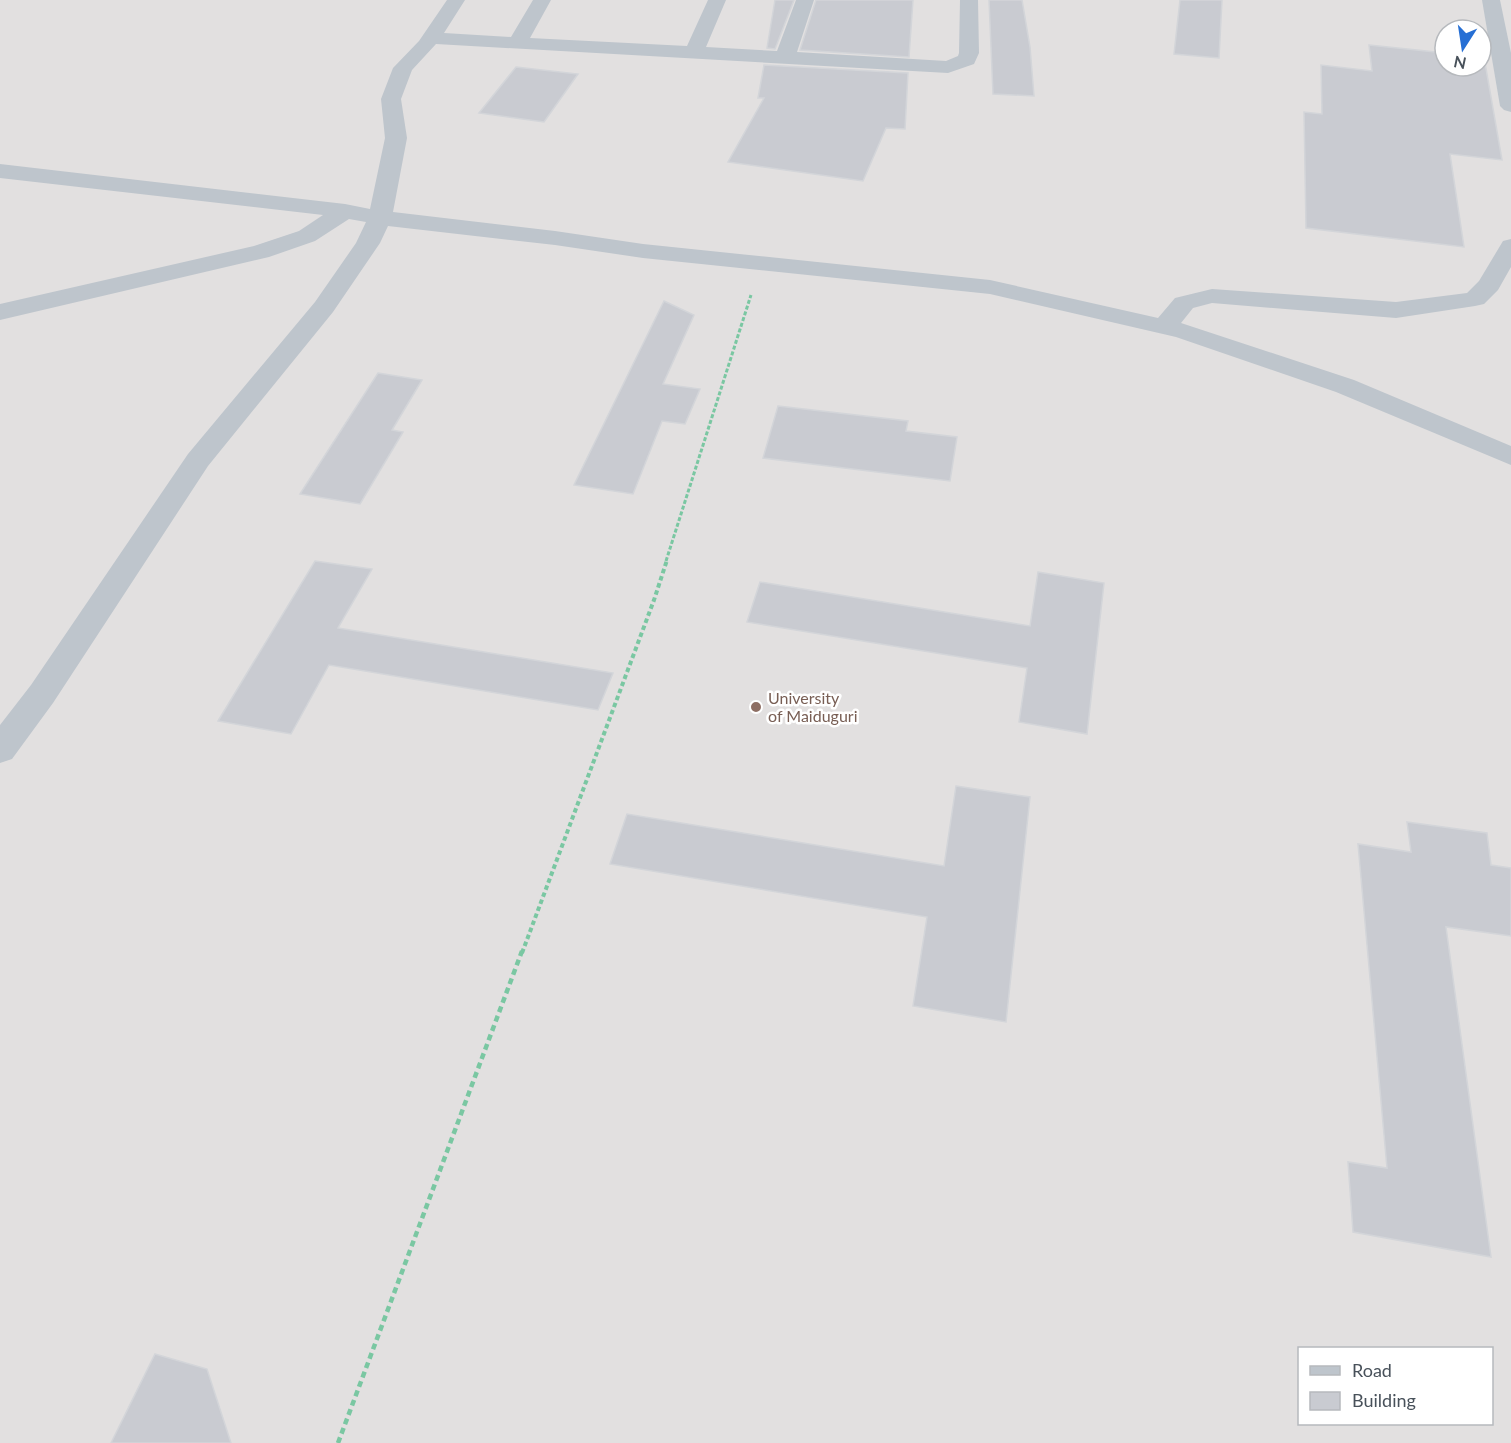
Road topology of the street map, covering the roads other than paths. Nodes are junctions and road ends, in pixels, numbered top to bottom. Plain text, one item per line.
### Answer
1 (456, 0) edge
2 (542, 0) edge
3 (717, 0) edge
4 (805, 0) edge
5 (969, 0) edge
6 (1491, 0) edge
7 (431, 38) junction
8 (516, 44) junction
9 (694, 52) junction
10 (784, 57) junction
11 (1511, 106) edge
12 (0, 171) edge
13 (345, 211) junction
14 (380, 218) junction
15 (1511, 246) edge
16 (0, 312) edge
17 (1165, 326) junction
18 (1511, 456) edge
19 (42, 694) junction
20 (0, 721) edge
21 (0, 750) edge

1 - 7 street
2 - 8 street
3 - 9 street
4 - 10 street
5 - 10 street
6 - 11 street
7 - 8 street
7 - 14 street
8 - 9 street
9 - 10 street
12 - 13 street
13 - 14 street
13 - 16 street
14 - 17 street
14 - 19 street
15 - 17 street
17 - 18 street
19 - 20 street
19 - 21 street

